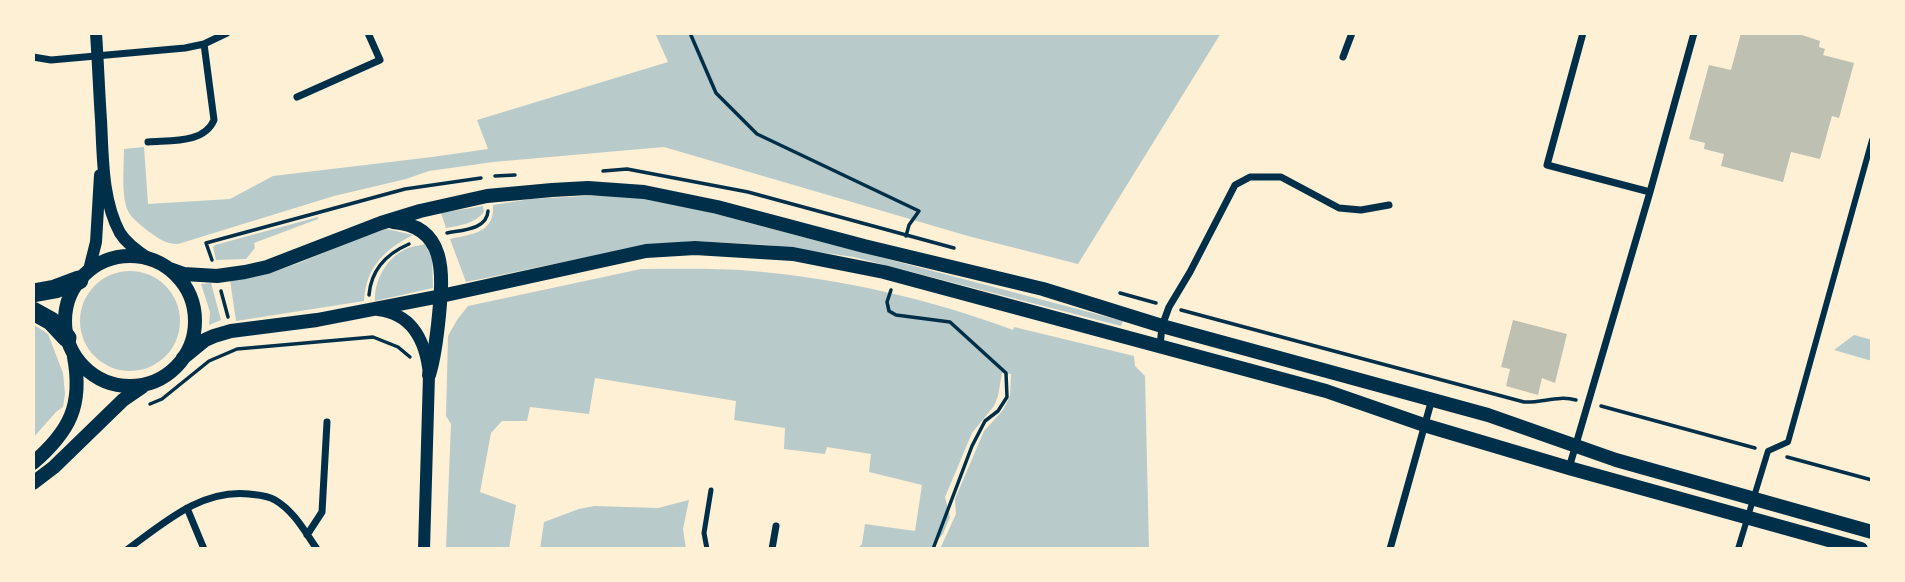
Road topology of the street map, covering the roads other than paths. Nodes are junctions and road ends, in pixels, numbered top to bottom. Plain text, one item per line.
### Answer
1 (96, 33) edge
2 (227, 33) edge
3 (368, 33) edge
4 (1352, 33) edge
5 (1583, 33) edge
6 (1694, 33) edge
7 (204, 44) junction
8 (33, 57) edge
9 (97, 57) junction
10 (1343, 57) dead end
11 (297, 97) dead end
12 (1872, 140) edge
13 (148, 142) dead end
14 (102, 147) junction
15 (1650, 192) junction
16 (1389, 205) dead end
17 (381, 223) junction
18 (148, 258) junction
19 (170, 269) junction
20 (84, 275) junction
21 (33, 293) edge
22 (441, 296) junction
23 (370, 309) junction
24 (33, 311) edge
25 (1162, 326) junction
26 (70, 346) junction
27 (1160, 346) junction
28 (183, 358) junction
29 (429, 375) junction
30 (151, 382) junction
31 (1432, 399) junction
32 (327, 422) dead end
33 (1424, 425) junction
34 (1576, 446) junction
35 (33, 463) edge
36 (1569, 468) junction
37 (33, 483) edge
38 (711, 490) dead end
39 (1754, 498) junction
40 (187, 508) junction
41 (1748, 516) junction
42 (776, 526) dead end
43 (1872, 532) edge
44 (307, 535) junction
45 (128, 549) edge
46 (204, 549) edge
47 (317, 549) edge
48 (424, 549) edge
49 (707, 549) edge
50 (772, 549) edge
51 (1390, 549) edge
52 (1738, 549) edge
53 (1861, 549) edge

1 - 9 street
2 - 7 street
3 - 11 street
4 - 10 street
5 - 15 street
6 - 15 street
7 - 9 street
7 - 13 street
8 - 9 street
9 - 14 street
12 - 39 street
14 - 18 street
14 - 20 street
15 - 34 street
16 - 25 street
17 - 19 main road
17 - 22 main road
17 - 25 main road
18 - 19 main road
18 - 20 main road
19 - 28 main road
20 - 21 highway
20 - 26 main road
22 - 23 main road
22 - 27 main road
22 - 29 main road
23 - 28 main road
23 - 29 street
24 - 26 highway
25 - 27 street
25 - 31 main road
26 - 30 main road
26 - 35 main road
27 - 33 main road
28 - 30 main road
29 - 48 street
30 - 37 main road
31 - 33 street
31 - 34 main road
32 - 44 street
33 - 36 main road
33 - 51 street
34 - 36 street
34 - 39 main road
36 - 41 main road
38 - 49 lane
39 - 41 street
39 - 43 main road
40 - 44 street
40 - 45 street
40 - 46 street
41 - 52 street
41 - 53 main road
42 - 50 street
44 - 47 street

